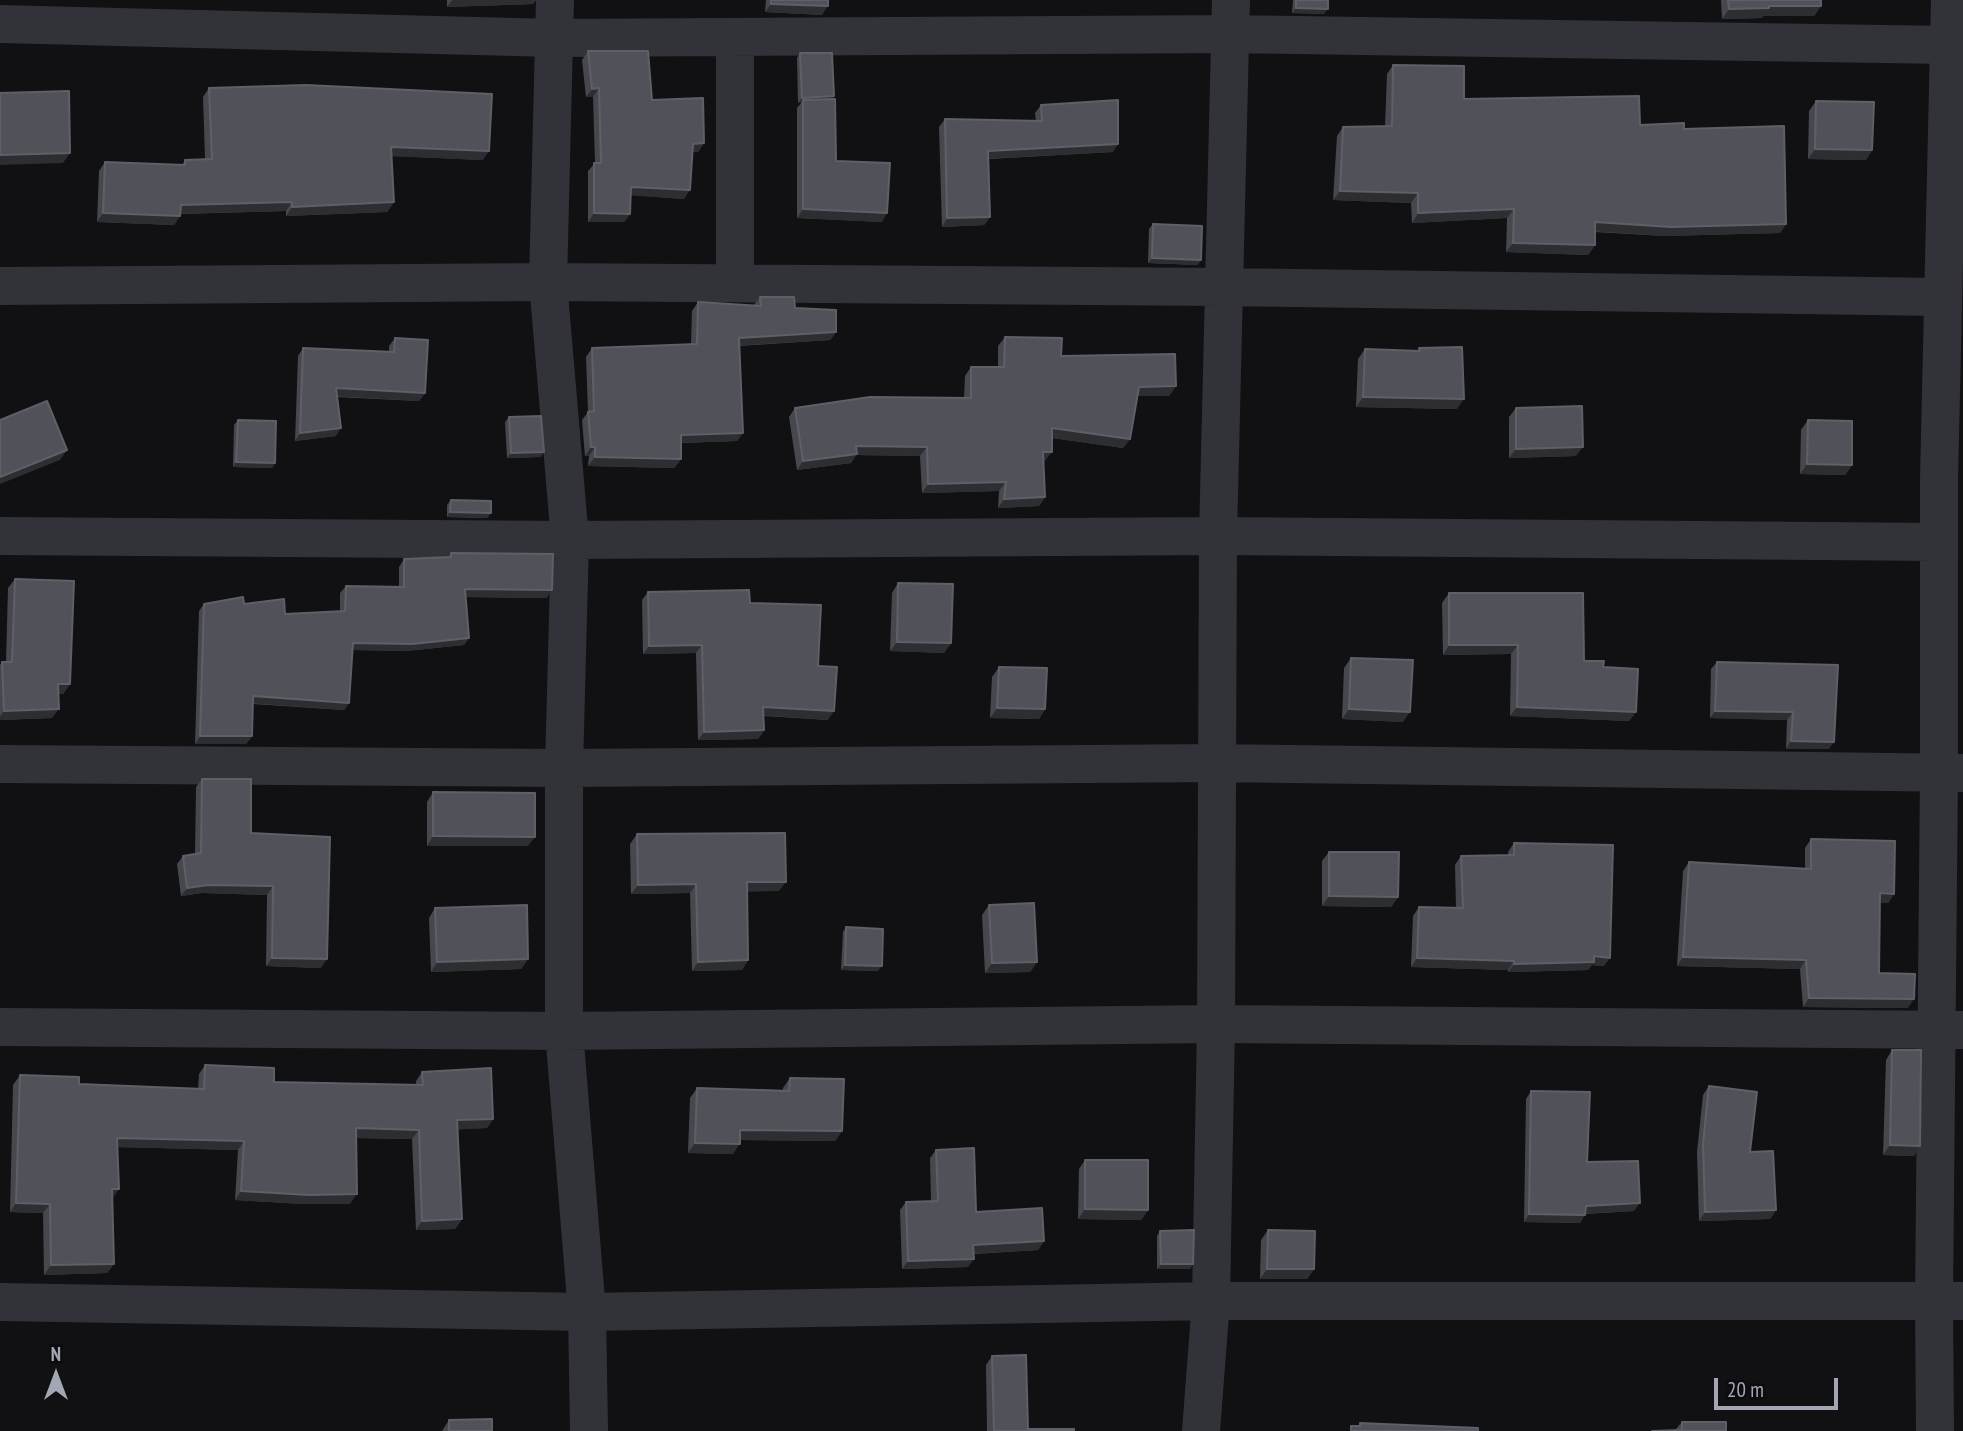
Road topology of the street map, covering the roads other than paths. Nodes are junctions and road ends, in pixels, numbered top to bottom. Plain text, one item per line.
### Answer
1 (555, 0) edge
2 (1950, 0) edge
3 (1231, 17) edge
4 (0, 24) edge
5 (735, 37) junction
6 (555, 38) junction
7 (1949, 45) junction
8 (1954, 222) edge
9 (548, 282) junction
10 (735, 283) junction
11 (0, 286) edge
12 (1224, 288) junction
13 (1943, 297) junction
14 (1951, 480) edge
15 (0, 536) edge
16 (1218, 537) junction
17 (570, 540) junction
18 (1939, 542) junction
19 (1216, 763) junction
20 (0, 764) edge
21 (564, 768) junction
22 (1951, 773) edge
23 (1216, 1024) junction
24 (0, 1027) edge
25 (1949, 1029) edge
26 (564, 1031) junction
27 (1211, 1301) junction
28 (1948, 1301) edge
29 (0, 1302) edge
30 (587, 1312) junction
31 (589, 1431) edge
32 (1201, 1431) edge
33 (1935, 1431) edge

1 - 6 street
2 - 7 street
3 - 5 street
3 - 7 street
3 - 12 street
4 - 6 street
5 - 6 street
5 - 10 street
6 - 9 street
7 - 8 street
8 - 13 street
9 - 10 street
9 - 11 street
9 - 17 street
10 - 12 street
12 - 13 street
12 - 16 street
13 - 14 street
14 - 18 street
15 - 17 street
16 - 17 street
16 - 18 street
16 - 19 street
17 - 21 street
18 - 22 street
19 - 21 street
19 - 22 street
19 - 23 street
20 - 21 street
21 - 26 street
22 - 25 street
23 - 25 street
23 - 26 street
23 - 27 street
24 - 26 street
25 - 28 street
26 - 30 street
27 - 28 street
27 - 30 street
27 - 32 street
28 - 33 street
29 - 30 street
30 - 31 street

